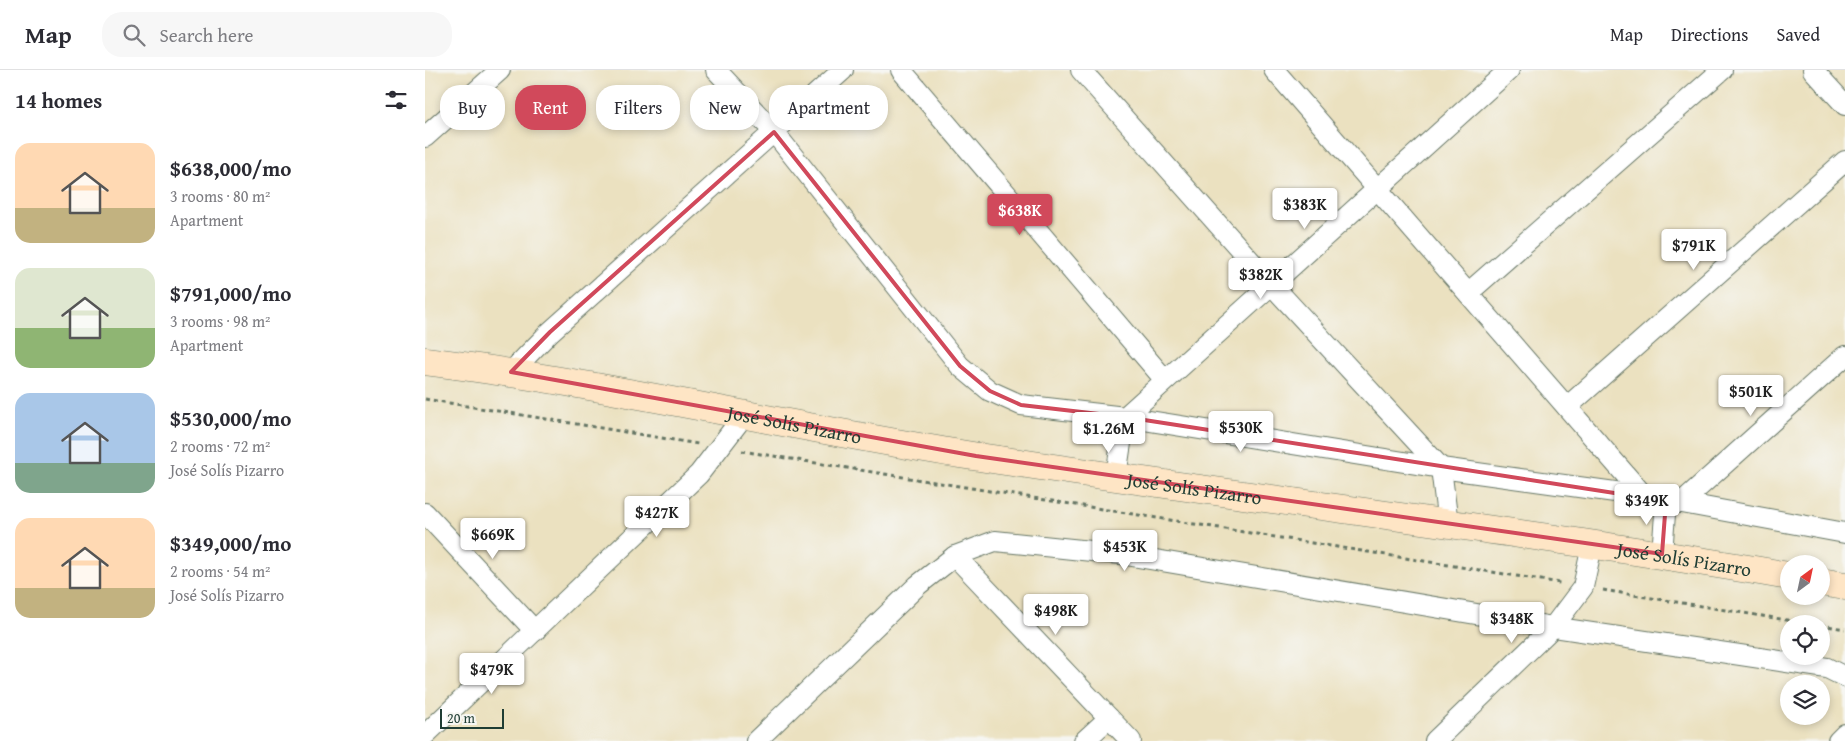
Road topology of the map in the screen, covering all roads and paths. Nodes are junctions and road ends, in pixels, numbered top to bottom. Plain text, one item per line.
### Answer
1 (500, 70) edge
2 (716, 70) edge
3 (843, 70) edge
4 (901, 70) edge
5 (1081, 70) edge
6 (1509, 70) edge
7 (1722, 70) edge
8 (1813, 70) edge
9 (1281, 72) edge
10 (1845, 105) edge
11 (774, 132) junction
12 (425, 137) edge
13 (1845, 161) edge
14 (1377, 189) junction
15 (1271, 284) junction
16 (1468, 293) junction
17 (1845, 356) edge
18 (425, 361) edge
19 (511, 372) junction
20 (1165, 380) junction
21 (425, 399) edge
22 (1567, 407) junction
23 (745, 414) junction
24 (1125, 416) junction
25 (719, 447) junction
26 (1441, 468) junction
27 (1116, 476) junction
28 (1644, 496) junction
29 (1674, 502) junction
30 (425, 513) edge
31 (1448, 524) junction
32 (1845, 533) edge
33 (1592, 546) junction
34 (1662, 554) junction
35 (955, 556) junction
36 (1780, 574) edge
37 (1830, 584) edge
38 (1845, 586) edge
39 (1583, 587) junction
40 (1780, 619) edge
41 (1830, 626) edge
42 (1553, 627) junction
43 (1845, 629) edge
44 (535, 630) junction
45 (1845, 677) edge
46 (1109, 718) junction
47 (1845, 734) edge
48 (425, 735) edge
49 (756, 741) edge
50 (1084, 741) edge
51 (1131, 741) edge
52 (1435, 741) edge
53 (1838, 741) edge

1 - 12 street
2 - 11 street
3 - 11 street
4 - 20 street
5 - 15 street
6 - 14 street
7 - 16 street
8 - 10 street
9 - 14 street
11 - 19 street
11 - 24 street
13 - 22 street
14 - 15 street
14 - 16 street
15 - 20 street
15 - 26 street
16 - 22 street
17 - 29 street
18 - 19 main road, José Solís Pizarro
19 - 23 main road, José Solís Pizarro
20 - 24 street
21 - 25 path
22 - 28 street
23 - 25 street
23 - 27 main road, José Solís Pizarro
24 - 26 street
24 - 27 street
25 - 39 path
25 - 44 street
26 - 28 street
26 - 31 street
27 - 31 main road, José Solís Pizarro
28 - 29 street
29 - 32 street
29 - 34 street
30 - 44 street
31 - 33 main road, José Solís Pizarro
33 - 34 main road, José Solís Pizarro
33 - 39 street
34 - 36 main road, José Solís Pizarro
35 - 42 street
35 - 46 street
35 - 49 street
37 - 38 main road
39 - 40 path
39 - 42 street
41 - 43 path
42 - 45 street
42 - 52 street
44 - 48 street
46 - 50 street
46 - 51 street
47 - 53 street

